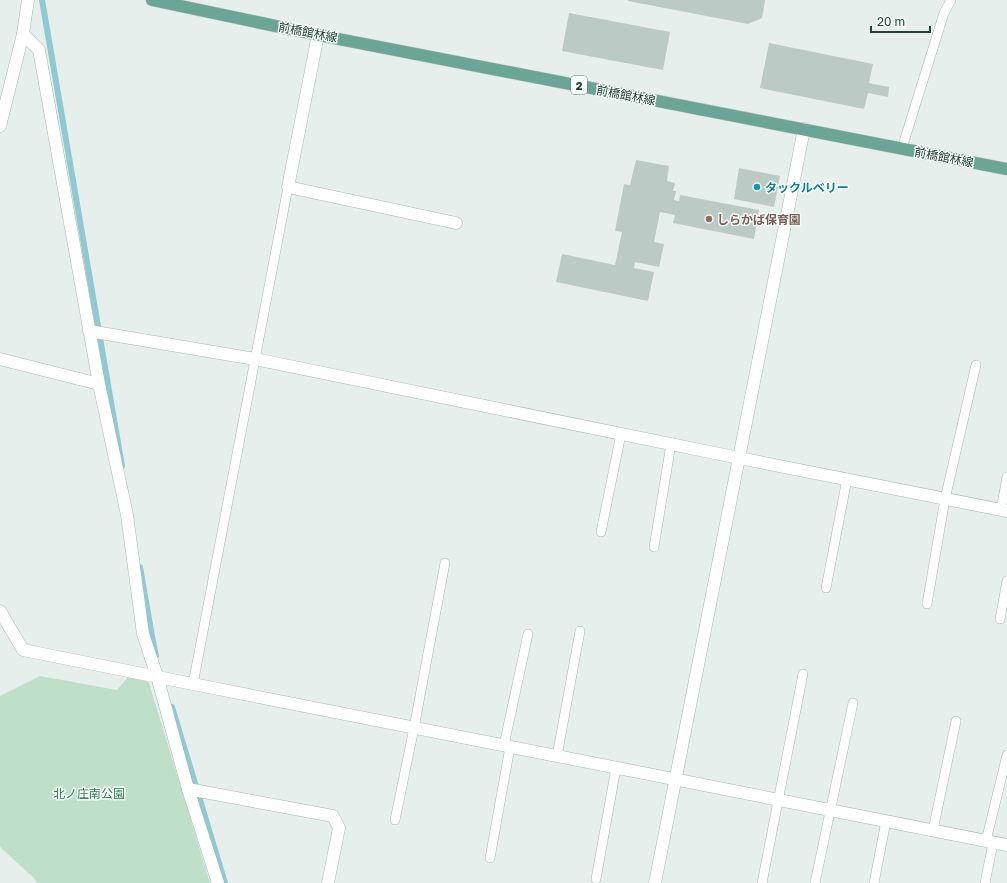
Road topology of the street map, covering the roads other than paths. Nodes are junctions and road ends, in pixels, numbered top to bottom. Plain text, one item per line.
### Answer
1 (28, 0) edge
2 (152, 0) edge
3 (951, 0) edge
4 (23, 34) junction
5 (318, 35) junction
6 (0, 126) edge
7 (804, 129) junction
8 (902, 148) junction
9 (1007, 169) edge
10 (288, 186) junction
11 (456, 223) dead end
12 (89, 331) junction
13 (0, 359) edge
14 (255, 359) junction
15 (976, 365) dead end
16 (99, 384) junction
17 (621, 434) junction
18 (671, 444) junction
19 (739, 458) junction
20 (1007, 477) edge
21 (847, 479) junction
22 (945, 499) junction
23 (1004, 510) edge
24 (601, 532) dead end
25 (654, 546) dead end
26 (445, 563) dead end
27 (1007, 581) edge
28 (826, 588) dead end
29 (927, 604) dead end
30 (0, 611) edge
31 (1000, 619) dead end
32 (580, 630) dead end
33 (528, 634) dead end
34 (803, 674) dead end
35 (157, 676) junction
36 (193, 684) junction
37 (853, 703) dead end
38 (956, 721) dead end
39 (414, 728) junction
40 (507, 746) junction
41 (1007, 755) edge
42 (557, 756) junction
43 (616, 768) junction
44 (676, 780) junction
45 (188, 789) junction
46 (778, 800) junction
47 (830, 810) junction
48 (395, 820) dead end
49 (886, 821) junction
50 (933, 830) junction
51 (990, 842) junction
52 (1007, 845) edge
53 (490, 858) dead end
54 (596, 879) dead end
55 (218, 883) edge
56 (328, 883) edge
57 (655, 883) edge
58 (762, 883) edge
59 (815, 883) edge
60 (874, 883) edge
61 (985, 883) edge

1 - 4 street
2 - 5 main road, 前橋館林線 / 2
3 - 8 lane
4 - 6 street
4 - 12 street
5 - 7 main road, 前橋館林線 / 2
5 - 10 street
7 - 8 main road, 前橋館林線 / 2
7 - 19 street
8 - 9 main road, 前橋館林線 / 2
10 - 11 street
10 - 14 lane
12 - 14 street
12 - 16 street
13 - 16 street
14 - 17 street
14 - 36 lane
15 - 22 lane
16 - 35 street
17 - 18 street
17 - 24 lane
18 - 19 street
18 - 25 lane
19 - 21 street
19 - 44 street
20 - 23 lane
21 - 22 street
21 - 28 lane
22 - 23 street
22 - 29 lane
26 - 39 lane
27 - 31 lane
30 - 35 street
32 - 42 lane
33 - 40 lane
34 - 46 lane
35 - 36 street
35 - 45 street
36 - 39 street
37 - 47 lane
38 - 50 lane
39 - 40 street
39 - 48 lane
40 - 42 street
40 - 53 lane
41 - 51 lane
42 - 43 street
43 - 44 street
43 - 54 lane
44 - 46 street
44 - 57 street
45 - 55 street
45 - 56 street
46 - 47 street
46 - 58 lane
47 - 49 street
47 - 59 lane
49 - 50 street
49 - 60 lane
50 - 51 street
51 - 52 street
51 - 61 lane

